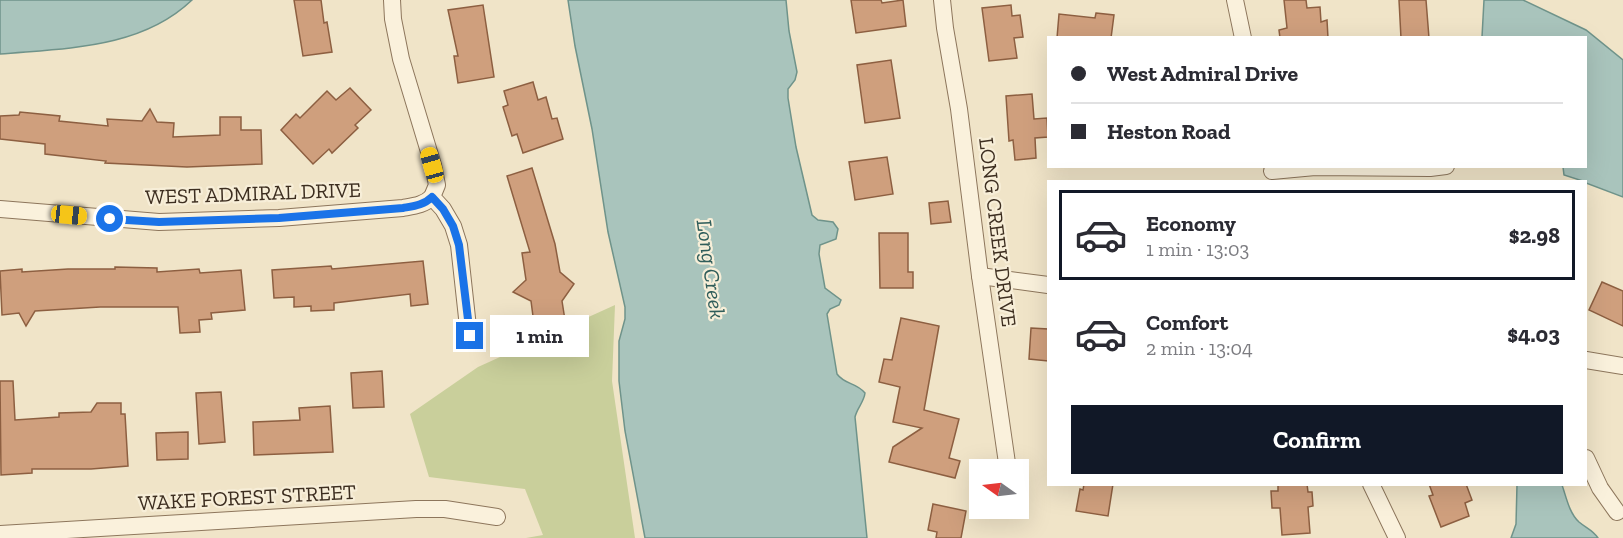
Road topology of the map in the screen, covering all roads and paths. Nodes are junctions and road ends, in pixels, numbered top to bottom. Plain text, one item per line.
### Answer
1 (392, 0) edge
2 (942, 0) edge
3 (1235, 0) edge
4 (1243, 36) edge
5 (1308, 168) edge
6 (1273, 173) edge
7 (432, 197) junction
8 (0, 209) edge
9 (980, 276) junction
10 (1047, 285) edge
11 (470, 336) dead end
12 (1587, 360) edge
13 (1623, 366) edge
14 (1006, 459) edge
15 (1587, 460) edge
16 (1372, 486) edge
17 (1617, 512) dead end
18 (497, 517) dead end
19 (0, 534) edge
20 (1397, 538) edge

1 - 7 street
2 - 9 street, LONG CREEK DRIVE
3 - 4 street
5 - 6 street
7 - 8 street, WEST ADMIRAL DRIVE
7 - 11 street
9 - 10 street
9 - 14 street, LONG CREEK DRIVE
12 - 13 street
15 - 17 street
16 - 20 street
18 - 19 street, WAKE FOREST STREET

